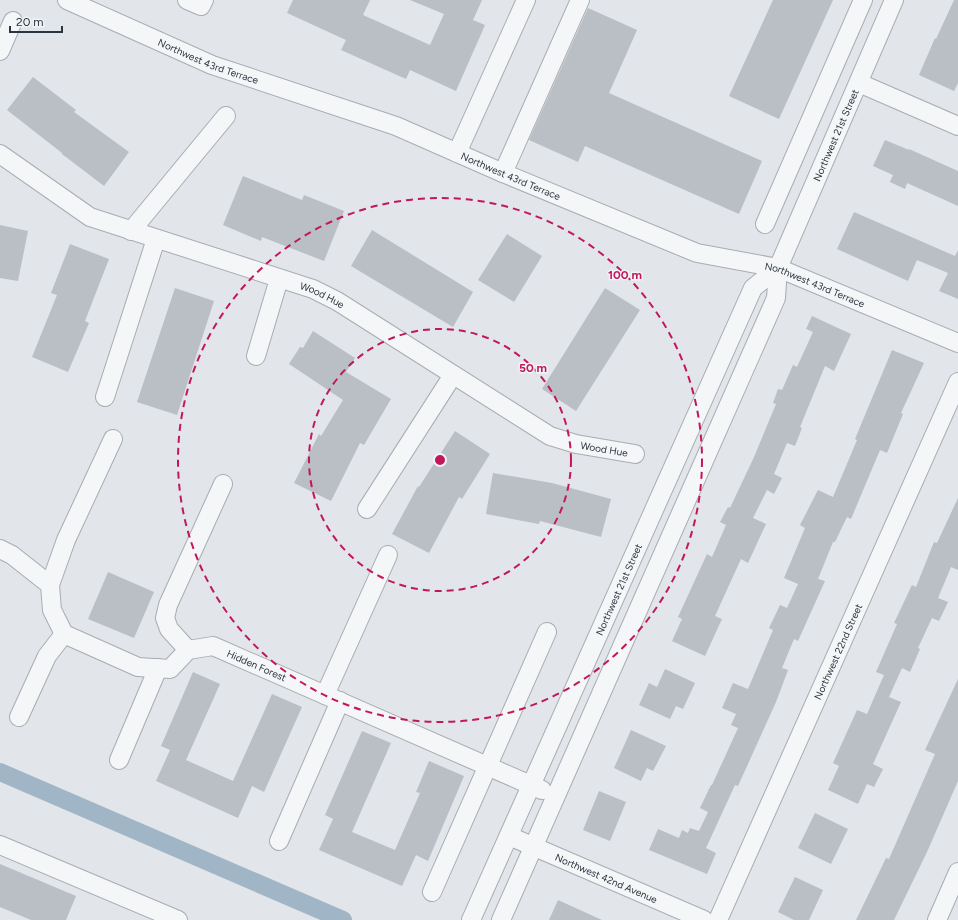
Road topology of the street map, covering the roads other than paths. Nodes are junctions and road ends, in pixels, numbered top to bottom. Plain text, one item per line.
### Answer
1 (67, 0) edge
2 (187, 0) edge
3 (204, 0) edge
4 (526, 0) edge
5 (580, 0) edge
6 (863, 0) edge
7 (892, 1) edge
8 (13, 21) dead end
9 (0, 51) edge
10 (859, 83) junction
11 (226, 116) dead end
12 (958, 126) edge
13 (457, 153) junction
14 (0, 154) edge
15 (503, 173) junction
16 (764, 224) dead end
17 (131, 231) junction
18 (156, 239) junction
19 (778, 268) junction
20 (280, 279) junction
21 (958, 343) edge
22 (256, 356) dead end
23 (453, 375) junction
24 (958, 382) edge
25 (105, 397) dead end
26 (113, 439) dead end
27 (635, 454) dead end
28 (223, 484) dead end
29 (367, 509) dead end
30 (0, 549) edge
31 (388, 555) dead end
32 (50, 585) junction
33 (547, 632) dead end
34 (64, 634) junction
35 (188, 650) junction
36 (158, 668) junction
37 (333, 698) junction
38 (19, 717) dead end
39 (119, 760) dead end
40 (487, 766) junction
41 (531, 785) junction
42 (556, 796) junction
43 (509, 836) junction
44 (279, 841) dead end
45 (0, 845) edge
46 (533, 846) junction
47 (958, 872) edge
48 (432, 892) dead end
49 (178, 920) edge
50 (471, 920) edge
51 (501, 920) edge
52 (704, 920) edge
53 (718, 920) edge
54 (937, 920) edge

1 - 13 street, Northwest 43rd Terrace
2 - 3 street
4 - 13 street
5 - 15 street
6 - 16 street
7 - 10 street, Northwest 21st Street
8 - 9 street
10 - 12 street
10 - 19 street, Northwest 21st Street
11 - 17 street
13 - 15 street, Northwest 43rd Terrace
14 - 17 street, Wood Hue
15 - 19 street, Northwest 43rd Terrace
17 - 18 street, Wood Hue
18 - 20 street, Wood Hue
18 - 25 street
19 - 21 street, Northwest 43rd Terrace
19 - 41 street, Northwest 21st Street
19 - 42 street, Northwest 21st Street
20 - 22 street
20 - 23 street, Wood Hue
23 - 27 street, Wood Hue
23 - 29 street
24 - 53 street, Northwest 22nd Street
26 - 32 street
28 - 35 street
30 - 32 street
31 - 37 street
32 - 34 street
33 - 40 street
34 - 36 street
34 - 38 street
35 - 36 street
35 - 37 street, Hidden Forest
36 - 39 street
37 - 40 street, Hidden Forest
37 - 44 street
40 - 41 street, Hidden Forest
40 - 48 street
41 - 42 street, Hidden Forest
41 - 43 street, Northwest 21st Street
42 - 46 street, Northwest 21st Street
43 - 46 street, Northwest 42nd Avenue
43 - 50 street, Northwest 21st Street
45 - 49 street
46 - 51 street, Northwest 21st Street
46 - 52 street, Northwest 42nd Avenue
47 - 54 street

